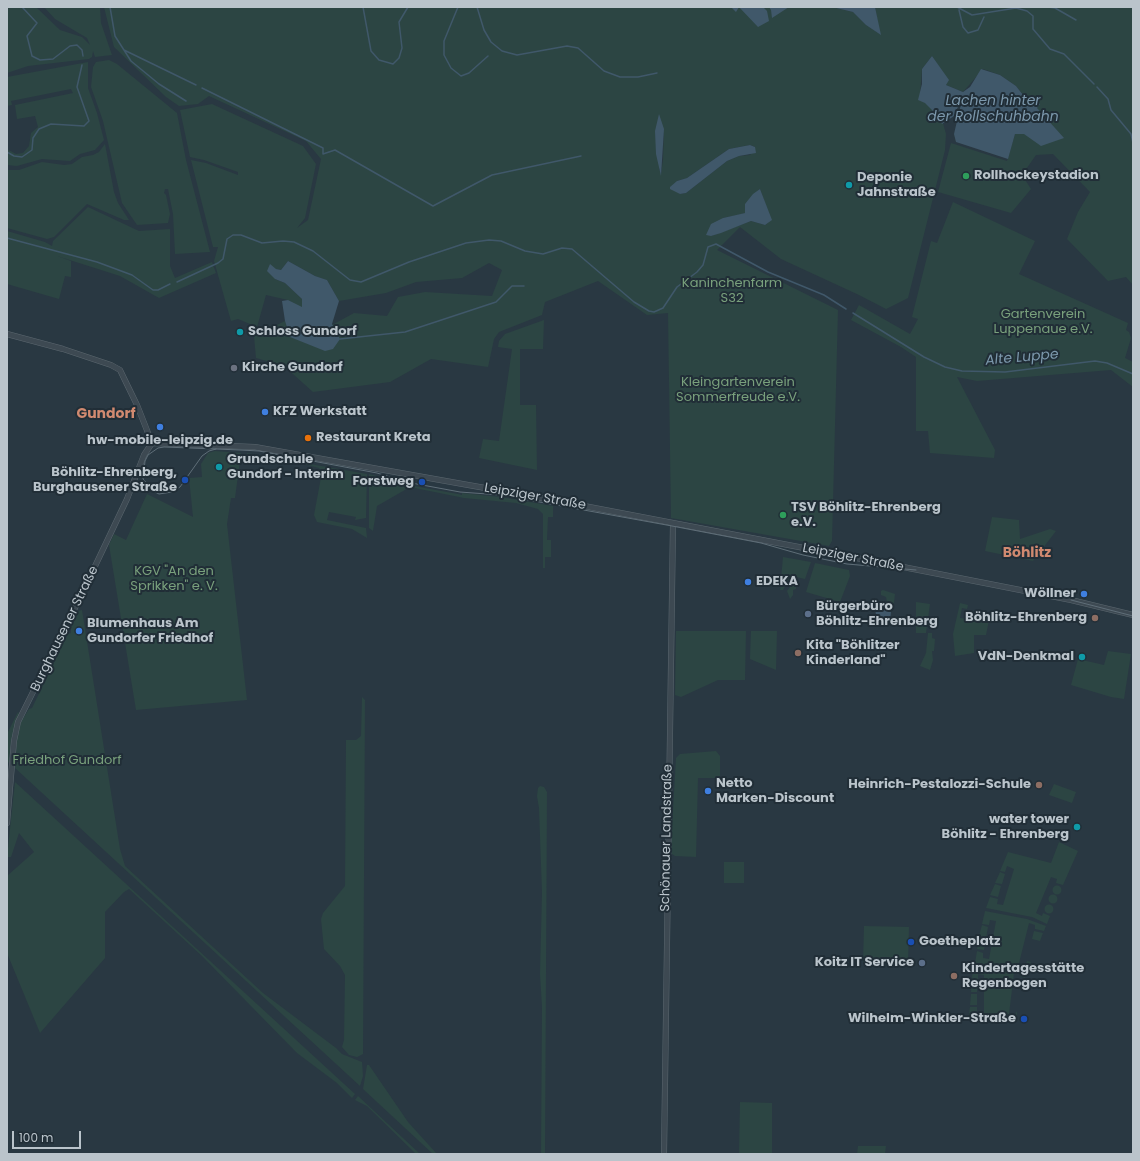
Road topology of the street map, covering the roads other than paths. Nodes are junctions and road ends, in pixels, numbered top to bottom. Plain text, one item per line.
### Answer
1 (7, 334) edge
2 (152, 443) junction
3 (673, 523) junction
4 (1133, 615) edge
5 (7, 823) edge
6 (664, 1154) edge

1 - 2 street
2 - 3 street, Leipziger Straße
2 - 5 street, Burghausener Straße
3 - 4 street, Leipziger Straße
3 - 6 street, Schönauer Landstraße

